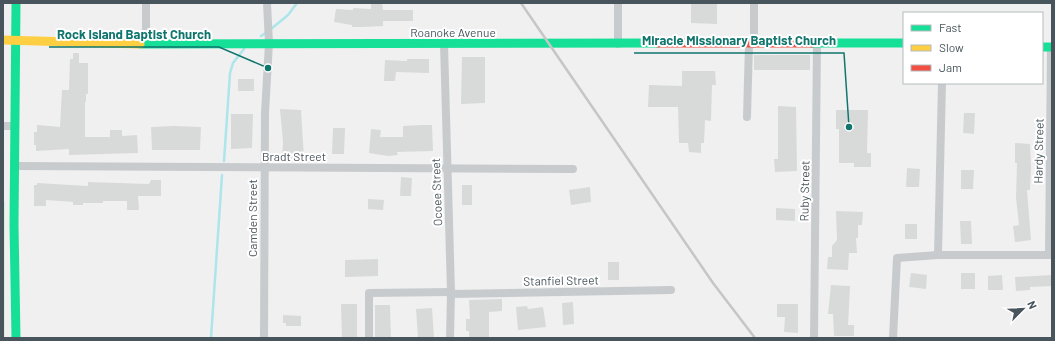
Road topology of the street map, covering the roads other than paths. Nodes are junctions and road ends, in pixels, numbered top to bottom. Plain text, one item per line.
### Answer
1 (16, 3) edge
2 (146, 3) edge
3 (267, 3) edge
4 (618, 3) edge
5 (754, 3) edge
6 (3, 40) edge
7 (15, 40) junction
8 (269, 43) junction
9 (146, 44) junction
10 (444, 44) junction
11 (618, 44) junction
12 (752, 44) junction
13 (817, 44) junction
14 (903, 44) edge
15 (1048, 47) edge
16 (942, 84) edge
17 (747, 116) dead end
18 (3, 126) edge
19 (15, 126) junction
20 (15, 166) junction
21 (447, 167) junction
22 (264, 168) junction
23 (573, 169) dead end
24 (1050, 254) edge
25 (938, 255) junction
26 (671, 290) dead end
27 (451, 293) junction
28 (16, 338) edge
29 (264, 338) edge
30 (369, 338) edge
31 (450, 338) edge
32 (814, 338) edge
33 (893, 338) edge

1 - 7 street
2 - 9 street
3 - 8 street, Camden Street
4 - 11 street
5 - 12 street
6 - 7 street, Roanoke Avenue
7 - 9 street, Roanoke Avenue
7 - 19 street
8 - 9 street, Roanoke Avenue
8 - 10 street, Roanoke Avenue
8 - 22 street, Camden Street
10 - 11 street, Roanoke Avenue
10 - 21 street, Ocoee Street
11 - 12 street, Roanoke Avenue
12 - 13 street, Roanoke Avenue
12 - 17 street
13 - 14 street, Roanoke Avenue
13 - 32 street, Ruby Street
15 - 24 street, Hardy Street
16 - 25 street
18 - 19 street
19 - 20 street
20 - 22 street, Bradt Street
20 - 28 street
21 - 22 street, Bradt Street
21 - 23 street, Bradt Street
21 - 27 street, Ocoee Street
22 - 29 street, Camden Street
24 - 25 street
25 - 33 street
26 - 27 street, Stanfiel Street
27 - 30 street, Stanfiel Street
27 - 31 street, Ocoee Street

